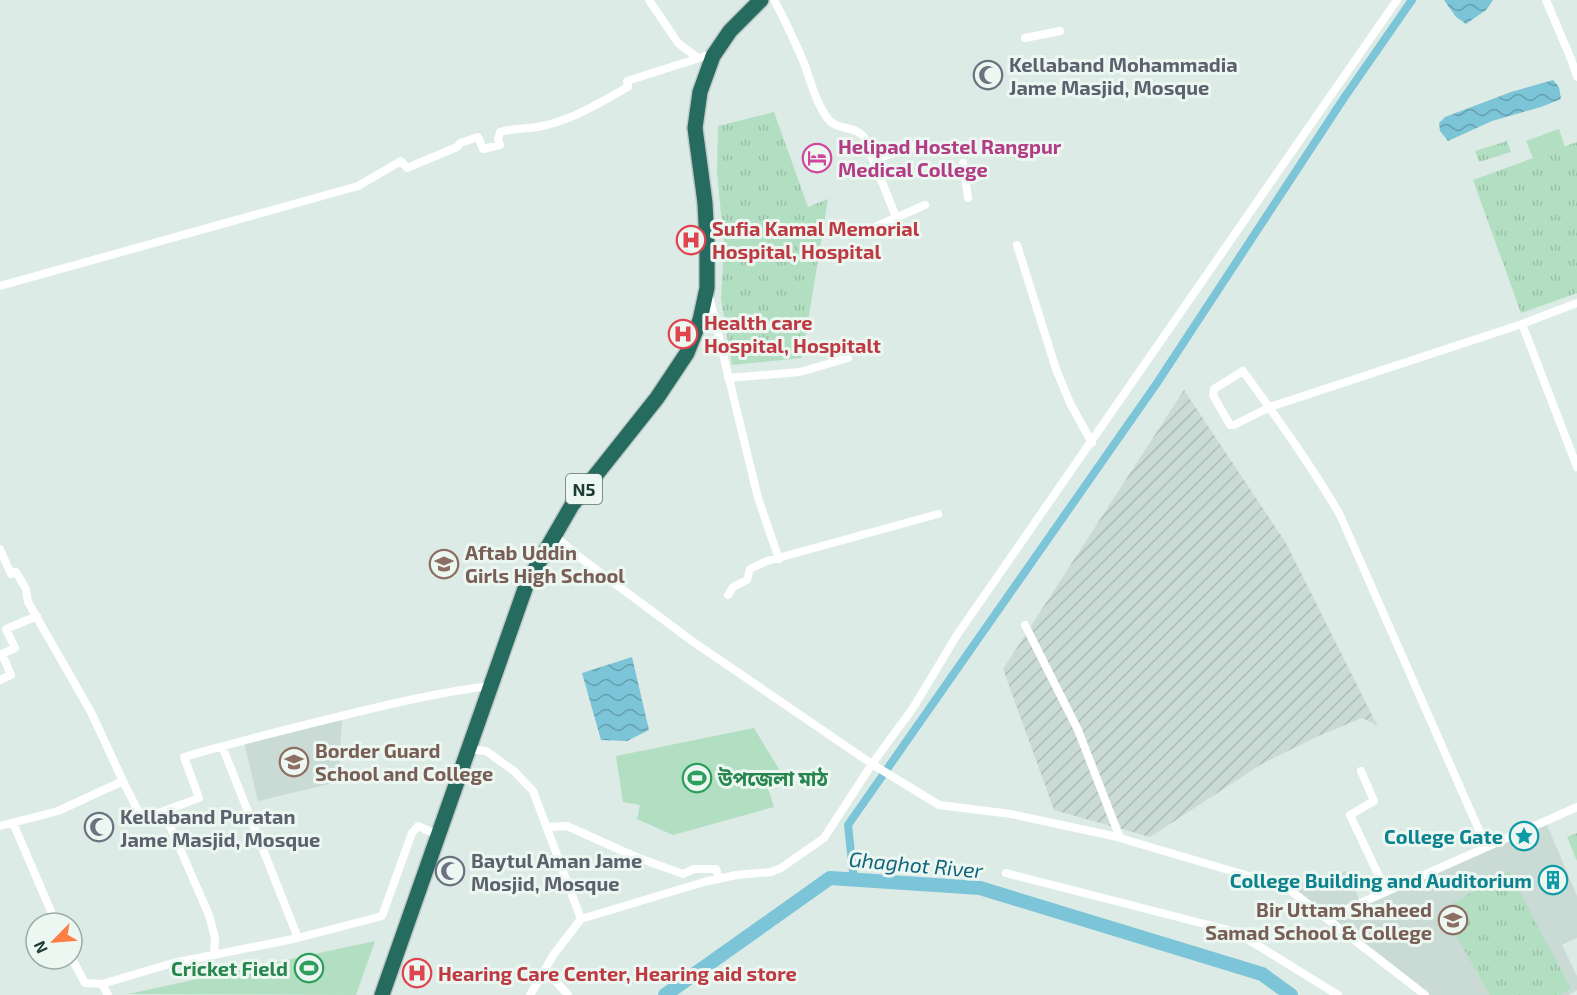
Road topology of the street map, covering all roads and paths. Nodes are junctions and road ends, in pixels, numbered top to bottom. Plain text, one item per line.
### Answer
1 (649, 0) edge
2 (761, 0) edge
3 (774, 0) edge
4 (1397, 0) edge
5 (1546, 0) edge
6 (1060, 31) dead end
7 (1025, 38) dead end
8 (715, 53) junction
9 (698, 58) junction
10 (1577, 77) edge
11 (921, 144) dead end
12 (873, 160) junction
13 (963, 163) dead end
14 (968, 198) dead end
15 (925, 205) dead end
16 (896, 218) junction
17 (877, 226) dead end
18 (1017, 245) dead end
19 (0, 286) edge
20 (707, 288) junction
21 (1577, 303) edge
22 (1522, 324) junction
23 (848, 358) dead end
24 (728, 378) junction
25 (1270, 407) junction
26 (1092, 442) junction
27 (1577, 467) edge
28 (938, 514) dead end
29 (554, 534) junction
30 (0, 549) edge
31 (779, 559) junction
32 (728, 595) dead end
33 (37, 616) junction
34 (1025, 625) dead end
35 (0, 680) edge
36 (490, 686) junction
37 (222, 746) junction
38 (468, 749) junction
39 (874, 765) junction
40 (1361, 771) dead end
41 (123, 781) junction
42 (1577, 807) edge
43 (161, 812) junction
44 (13, 823) junction
45 (0, 826) edge
46 (548, 827) junction
47 (438, 835) junction
48 (1120, 838) junction
49 (1486, 846) junction
50 (1006, 873) dead end
51 (719, 879) junction
52 (1386, 891) junction
53 (51, 911) edge
54 (1327, 918) junction
55 (581, 919) junction
56 (298, 938) junction
57 (214, 955) junction
58 (545, 969) junction
59 (78, 971) edge
60 (102, 984) junction
61 (108, 995) edge
62 (382, 995) edge
63 (530, 995) edge
64 (568, 995) edge
65 (1338, 995) edge
66 (1425, 995) edge

1 - 9 street
2 - 8 highway, N5
3 - 12 street
4 - 26 street
5 - 10 street
6 - 7 street
8 - 9 street
8 - 20 highway, N5
9 - 19 street
11 - 12 street
12 - 16 street
13 - 14 street
15 - 16 street
16 - 17 street
18 - 26 street
20 - 24 street
20 - 29 highway, N5
21 - 22 street
22 - 25 street
22 - 27 street
23 - 24 street
24 - 31 street
25 - 25 street
25 - 49 street
26 - 39 street
28 - 31 street
29 - 36 highway, N5
29 - 39 street
30 - 33 street
31 - 32 street
33 - 35 street
33 - 41 street
34 - 48 street
36 - 37 street
36 - 38 highway, N5
37 - 43 street
37 - 56 street
38 - 46 street
38 - 47 highway, N5
39 - 48 street
39 - 51 street
40 - 52 street
41 - 43 street
41 - 44 street
42 - 49 street
43 - 57 street
44 - 45 street
44 - 53 street
46 - 51 street
46 - 55 street
47 - 56 street
47 - 62 highway, N5
48 - 54 street
49 - 52 street
50 - 65 street
51 - 55 street
52 - 54 street
54 - 66 street
55 - 58 street
56 - 57 street
57 - 60 street
58 - 63 street
58 - 64 street
59 - 60 street
60 - 61 street

